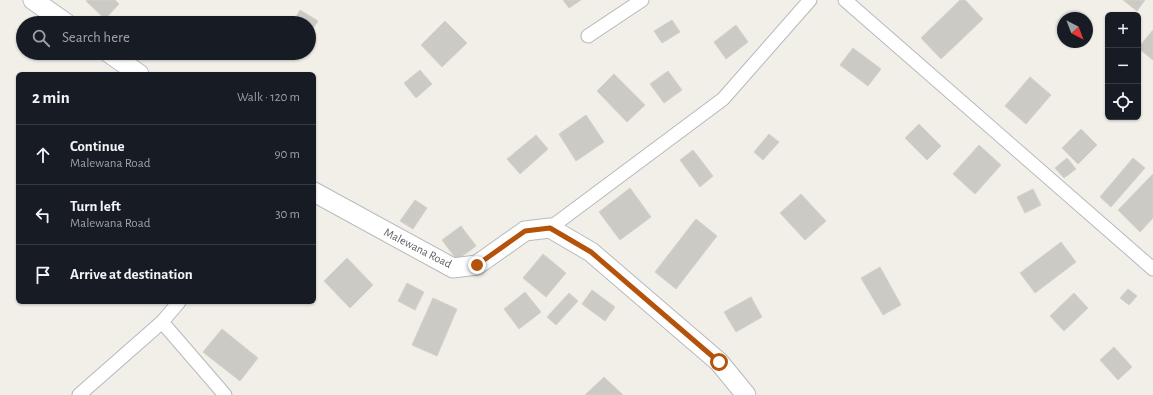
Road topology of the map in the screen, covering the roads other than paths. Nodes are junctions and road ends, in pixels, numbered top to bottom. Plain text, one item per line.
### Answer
1 (33, 0) edge
2 (642, 0) edge
3 (810, 0) edge
4 (845, 0) edge
5 (56, 16) edge
6 (588, 36) dead end
7 (119, 60) edge
8 (136, 72) edge
9 (316, 193) edge
10 (550, 228) junction
11 (1153, 269) edge
12 (177, 304) edge
13 (162, 322) junction
14 (79, 395) edge
15 (225, 395) edge
16 (746, 395) edge

1 - 5 street
2 - 6 street
3 - 10 street
4 - 11 street
7 - 8 street
9 - 10 street, Malewana Road
10 - 16 street
12 - 13 street
13 - 14 street
13 - 15 street

